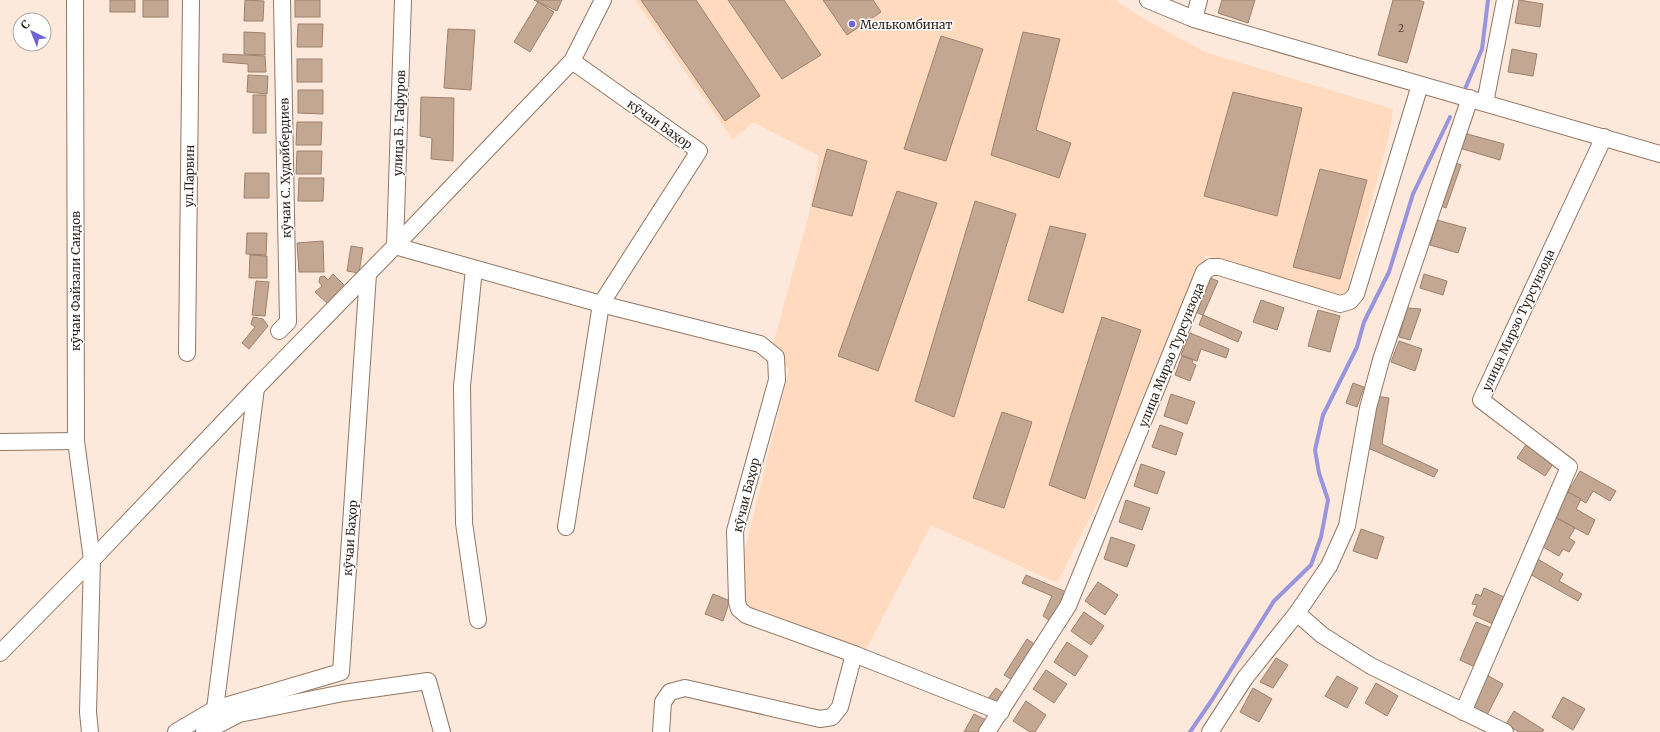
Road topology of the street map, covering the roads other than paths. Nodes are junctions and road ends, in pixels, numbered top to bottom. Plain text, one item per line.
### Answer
1 (75, 0) edge
2 (191, 0) edge
3 (282, 0) edge
4 (403, 0) edge
5 (603, 0) edge
6 (1148, 0) edge
7 (1199, 0) edge
8 (1505, 0) edge
9 (1194, 19) junction
10 (572, 61) junction
11 (1420, 85) junction
12 (1470, 98) junction
13 (1485, 103) junction
14 (1604, 137) junction
15 (1660, 154) edge
16 (396, 246) junction
17 (474, 269) junction
18 (368, 274) junction
19 (602, 304) junction
20 (279, 331) dead end
21 (187, 353) dead end
22 (256, 388) junction
23 (76, 441) junction
24 (0, 442) edge
25 (566, 527) dead end
26 (92, 560) junction
27 (1297, 613) junction
28 (478, 620) dead end
29 (0, 654) edge
30 (854, 654) junction
31 (215, 709) junction
32 (1002, 712) junction
33 (1463, 712) junction
34 (90, 732) edge
35 (176, 732) edge
36 (204, 732) edge
37 (442, 732) edge
38 (661, 732) edge
39 (987, 732) edge
40 (1210, 732) edge
41 (1505, 732) edge

1 - 23 street, кӯчаи Файзали Саидов
2 - 21 street, ул.Парвин
3 - 20 street, кӯчаи С. Худойбердиев
4 - 16 street, улица Б. Гафуров
5 - 10 street
6 - 9 street
7 - 9 street
8 - 13 street
9 - 11 street
10 - 16 street
10 - 19 street, кӯчаи Баҳор
11 - 12 street
11 - 32 street, улица Мирзо Турсунзода
12 - 13 street
12 - 27 street
13 - 14 street
14 - 15 street
14 - 33 street, улица Мирзо Турсунзода
16 - 17 street, кӯчаи Баҳор
16 - 18 street
17 - 19 street, кӯчаи Баҳор
17 - 28 street
18 - 22 street
18 - 31 street, кӯчаи Баҳор
19 - 25 street, кӯчаи Баҳор
19 - 30 street, кӯчаи Баҳор
22 - 26 street
22 - 31 street
23 - 24 street
23 - 26 street, кӯчаи Файзали Саидов
26 - 29 street
26 - 34 street
27 - 33 street
27 - 40 street
30 - 32 street, кӯчаи Баҳор
30 - 38 street
31 - 35 street, кӯчаи Баҳор
32 - 39 street, улица Мирзо Турсунзода
33 - 41 street
36 - 37 street

